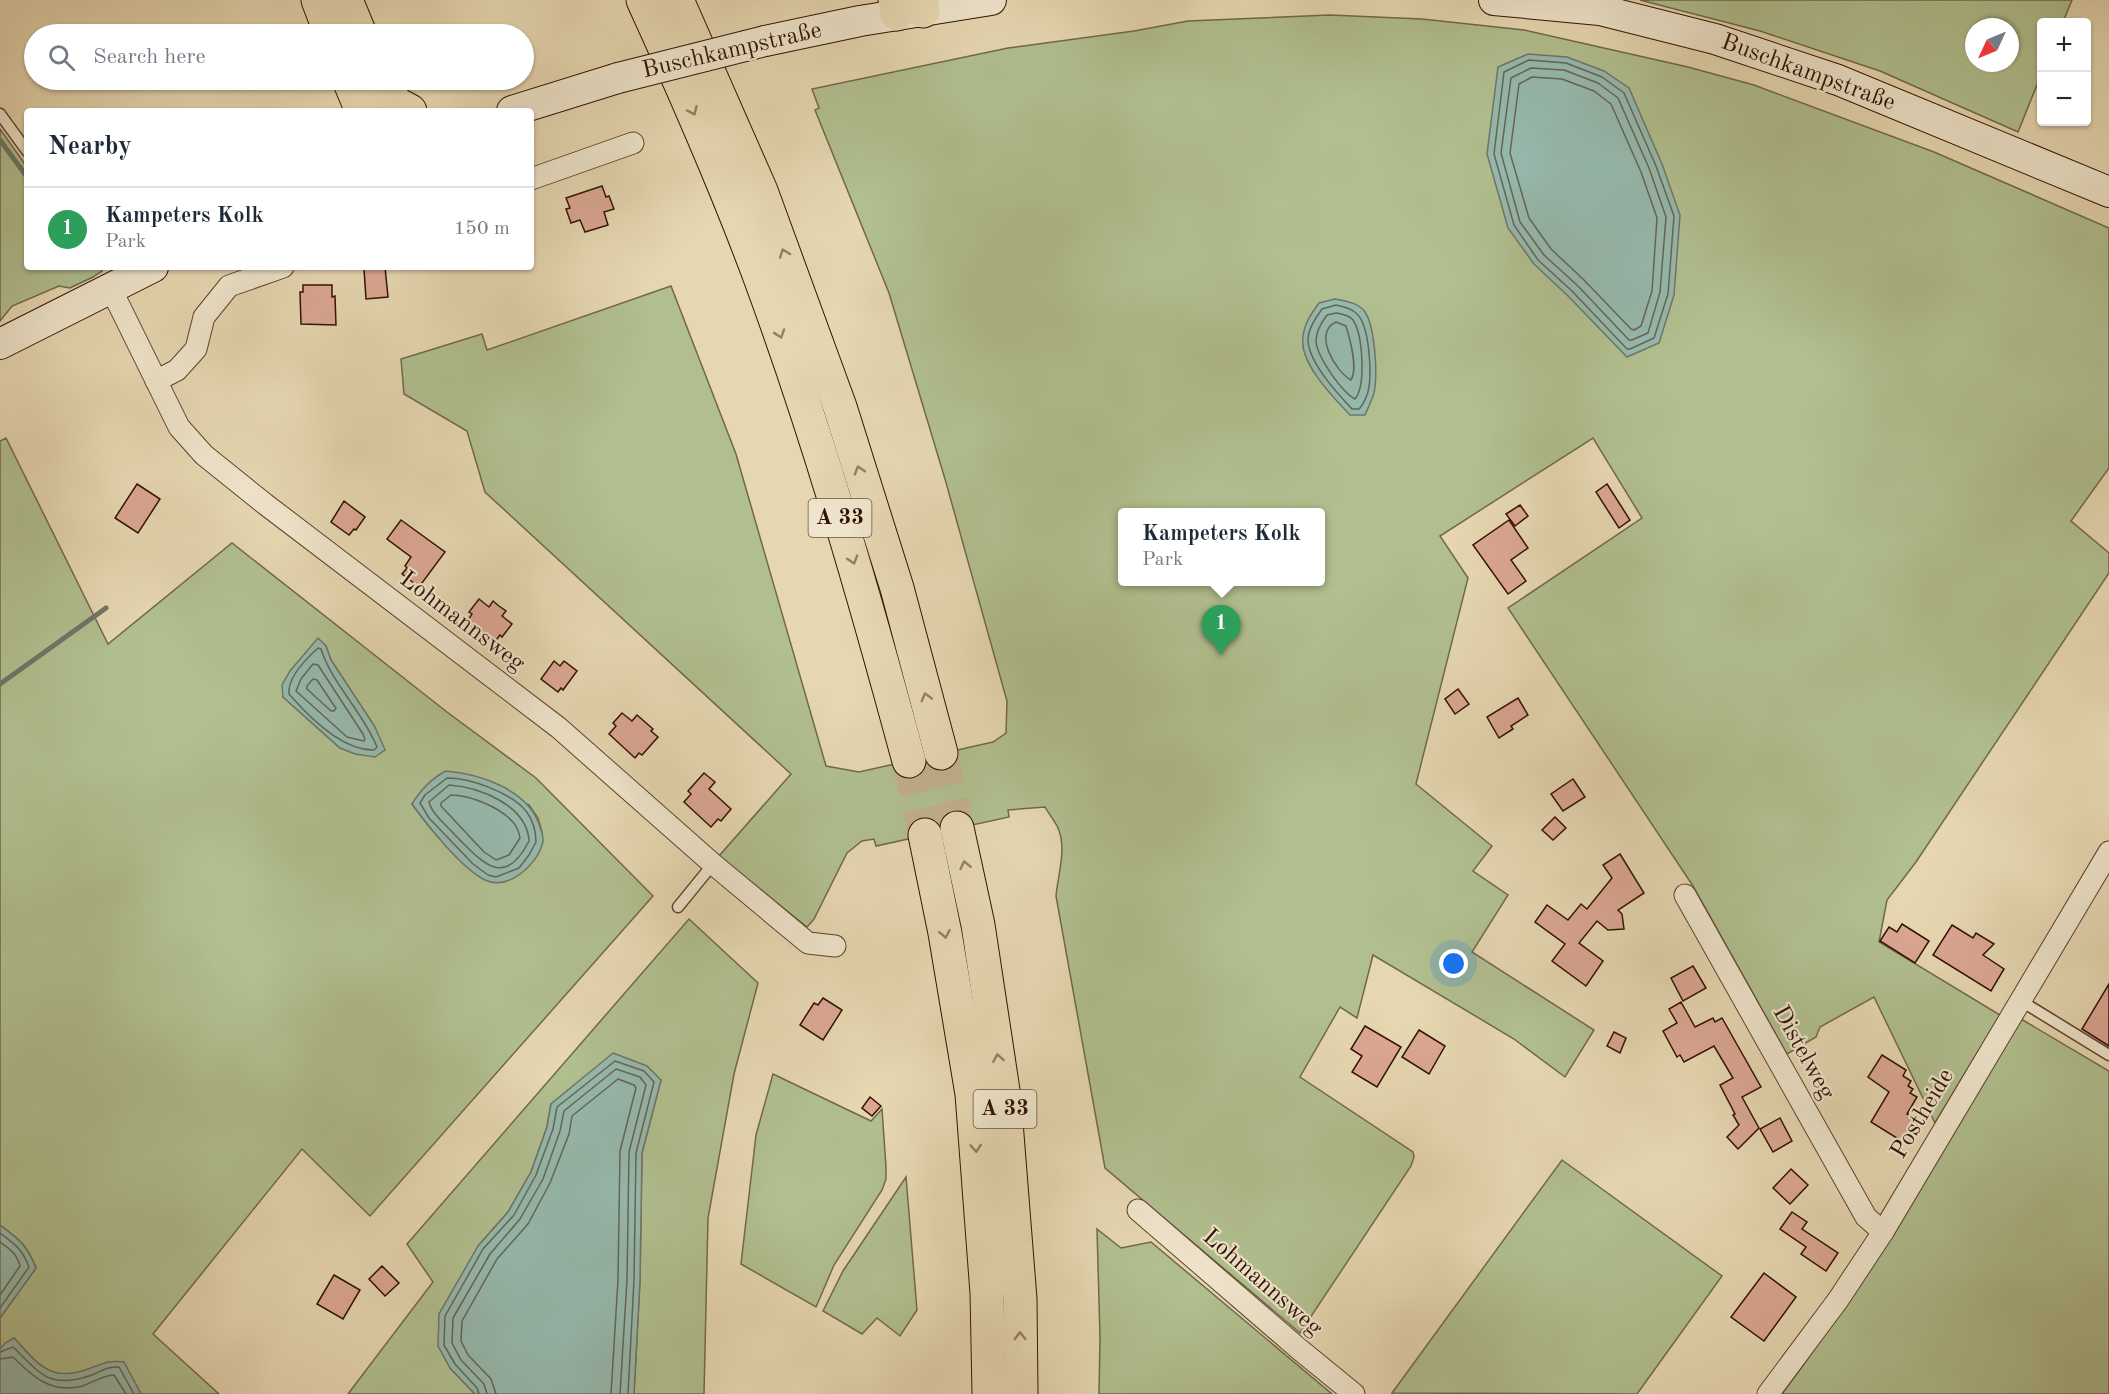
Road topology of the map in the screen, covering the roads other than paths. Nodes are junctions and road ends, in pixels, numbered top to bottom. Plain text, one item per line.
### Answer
1 (318, 0) edge
2 (346, 0) edge
3 (643, 0) edge
4 (677, 0) edge
5 (990, 0) edge
6 (1494, 0) edge
7 (909, 6) edge
8 (327, 24) edge
9 (356, 24) edge
10 (353, 90) edge
11 (384, 92) edge
12 (361, 108) edge
13 (404, 108) edge
14 (522, 108) edge
15 (0, 114) edge
16 (633, 143) dead end
17 (24, 147) edge
18 (534, 178) edge
19 (2109, 192) edge
20 (146, 270) edge
21 (274, 270) edge
22 (113, 284) junction
23 (0, 344) edge
24 (156, 381) junction
25 (941, 753) tunnel mouth
26 (909, 761) tunnel mouth
27 (957, 828) tunnel mouth
28 (925, 836) tunnel mouth
29 (2109, 852) edge
30 (712, 864) junction
31 (1684, 895) dead end
32 (678, 907) dead end
33 (835, 946) dead end
34 (2020, 1001) junction
35 (2109, 1054) edge
36 (1138, 1210) dead end
37 (1883, 1232) junction
38 (989, 1394) edge
39 (1021, 1394) edge
40 (1354, 1394) edge
41 (1768, 1394) edge

1 - 8 highway
2 - 9 highway
3 -> 26 highway, A 33
25 -> 4 highway, A 33
5 - 7 main road, Buschkampstraße
6 - 19 main road, Buschkampstraße
7 - 14 main road, Buschkampstraße, bridge
10 - 12 highway
11 - 13 highway
15 - 17 lane
16 - 18 street
20 - 22 main road
21 - 24 street
22 - 23 main road
22 - 24 street, Lohmannsweg
24 - 30 street, Lohmannsweg
39 -> 27 highway, A 33
28 -> 38 highway, A 33
29 - 34 street, Postheide
30 - 32 lane
30 - 33 street, Lohmannsweg
31 - 37 street, Distelweg
34 - 35 lane
34 - 37 street, Postheide
36 - 40 street, Lohmannsweg
37 - 41 street, Postheide

